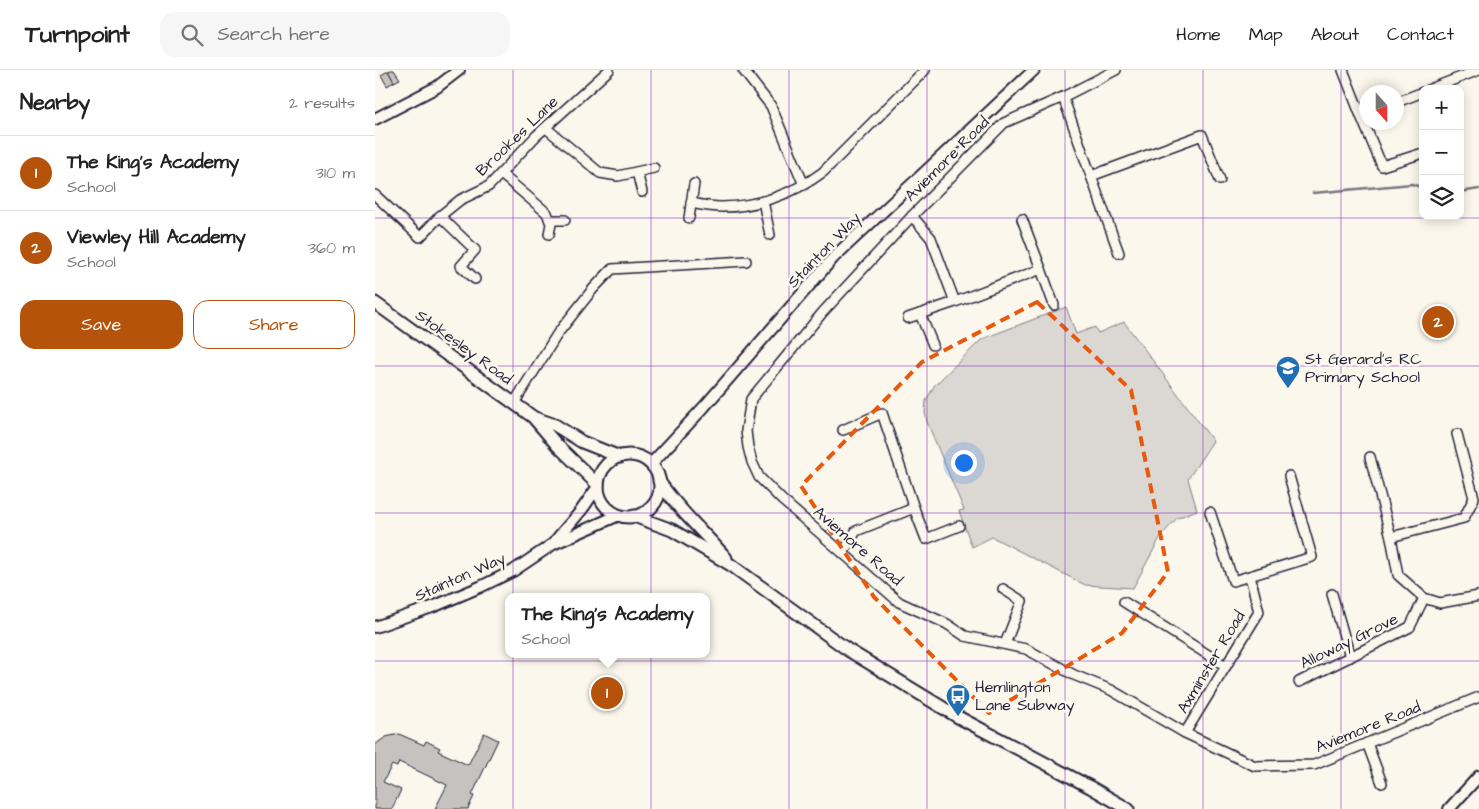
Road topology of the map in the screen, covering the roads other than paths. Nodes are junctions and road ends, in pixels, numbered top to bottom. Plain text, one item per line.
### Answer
1 (459, 70) edge
2 (609, 70) edge
3 (743, 70) edge
4 (925, 70) edge
5 (1034, 70) edge
6 (1116, 70) edge
7 (1343, 70) edge
8 (1479, 70) edge
9 (1457, 74) edge
10 (1438, 85) edge
11 (1419, 94) edge
12 (1063, 97) junction
13 (1404, 99) edge
14 (1359, 105) edge
15 (375, 118) edge
16 (547, 128) junction
17 (1369, 130) edge
18 (1419, 154) edge
19 (654, 168) dead end
20 (637, 172) junction
21 (501, 174) junction
22 (1091, 176) junction
23 (1219, 180) dead end
24 (693, 184) dead end
25 (804, 185) junction
26 (642, 192) dead end
27 (375, 195) edge
28 (763, 201) junction
29 (691, 203) junction
30 (440, 216) junction
31 (911, 216) junction
32 (689, 218) dead end
33 (1022, 219) dead end
34 (551, 220) junction
35 (565, 220) dead end
36 (549, 234) dead end
37 (770, 234) dead end
38 (1119, 253) dead end
39 (746, 261) dead end
40 (1041, 269) junction
41 (475, 280) dead end
42 (955, 302) junction
43 (375, 303) edge
44 (1055, 304) dead end
45 (920, 314) junction
46 (908, 318) dead end
47 (933, 345) dead end
48 (514, 403) junction
49 (533, 418) junction
50 (843, 430) dead end
51 (1457, 434) dead end
52 (620, 457) junction
53 (1370, 457) dead end
54 (651, 464) junction
55 (1289, 476) dead end
56 (659, 481) junction
57 (598, 486) junction
58 (914, 508) junction
59 (1210, 512) dead end
60 (619, 515) junction
61 (634, 516) junction
62 (959, 526) dead end
63 (1391, 537) junction
64 (553, 544) junction
65 (843, 554) junction
66 (731, 565) junction
67 (1250, 576) junction
68 (1003, 589) dead end
69 (1332, 594) dead end
70 (1479, 596) edge
71 (1424, 598) junction
72 (1124, 602) dead end
73 (375, 627) edge
74 (1005, 644) junction
75 (1350, 657) junction
76 (1226, 666) junction
77 (1299, 682) dead end
78 (1479, 697) edge
79 (1185, 733) junction
80 (1367, 744) junction
81 (1479, 776) edge
82 (1382, 783) dead end
83 (1128, 809) edge
84 (1449, 809) edge

1 - 15 street
2 - 16 street, Brookes Lane
3 - 25 street
4 - 25 street
5 - 54 street, Stainton Way
6 - 12 street, Aviemore Road
7 - 14 street
8 - 9 street
9 - 10 street
11 - 13 street
12 - 22 street
12 - 31 street, Aviemore Road
16 - 20 street
16 - 21 street, Brookes Lane
17 - 18 street
19 - 20 street
20 - 26 street
21 - 30 street, Brookes Lane
21 - 34 street
22 - 23 street
22 - 38 street
24 - 29 street
25 - 28 street
27 - 30 street, Brookes Lane
28 - 29 street
28 - 37 street
29 - 32 street
30 - 41 street
31 - 42 street
31 - 65 street, Aviemore Road
33 - 40 street
34 - 35 street
34 - 36 street
39 - 48 street
40 - 42 street
40 - 44 street
42 - 45 street
43 - 48 main road, Stokesley Road
45 - 46 street
45 - 47 street
48 - 49 main road, Stokesley Road
49 - 52 main road
49 - 57 main road
50 - 58 street
51 - 63 street
52 - 54 main road
52 - 57 main road
53 - 63 street
54 - 56 main road
55 - 67 street
56 - 61 main road
56 - 66 main road
57 - 60 main road
57 - 64 street, Stainton Way
58 - 62 street
58 - 65 street
59 - 67 street
60 - 61 main road
60 - 64 street, Stainton Way
61 - 66 main road
63 - 71 street
64 - 73 street, Stainton Way
65 - 74 street, Aviemore Road
66 - 83 main road
67 - 76 street, Axminster Road
68 - 74 street
69 - 75 street
70 - 71 street
71 - 75 street, Alloway Grove
72 - 76 street
74 - 79 street, Aviemore Road
75 - 77 street, Alloway Grove
76 - 79 street, Axminster Road
78 - 80 street, Aviemore Road
79 - 80 street, Aviemore Road
80 - 82 street
81 - 84 street

